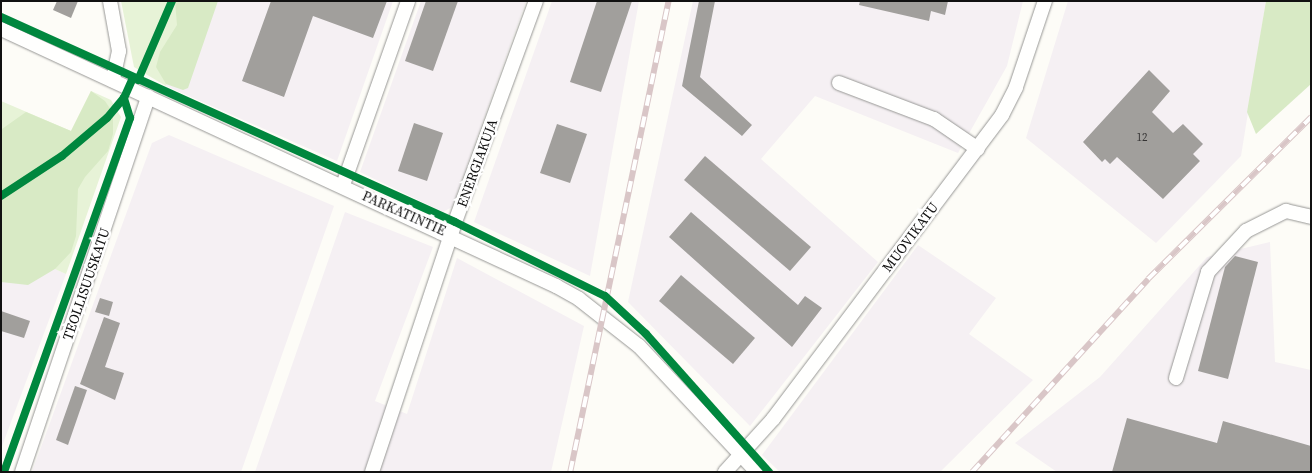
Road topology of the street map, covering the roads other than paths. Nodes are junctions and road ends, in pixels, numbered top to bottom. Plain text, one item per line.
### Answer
1 (110, 1) edge
2 (408, 1) edge
3 (536, 1) edge
4 (1045, 1) edge
5 (1, 28) edge
6 (112, 80) junction
7 (839, 83) dead end
8 (148, 97) junction
9 (978, 149) junction
10 (343, 186) junction
11 (1311, 217) edge
12 (452, 235) junction
13 (1176, 378) dead end
14 (741, 454) junction
15 (22, 472) edge
16 (372, 472) edge
17 (725, 472) edge
18 (757, 472) edge

1 - 6 street
2 - 10 street
3 - 12 street, ENERGIAKUJA
4 - 9 street, MUOVIKATU
5 - 6 street, PARKATINTIE
6 - 8 street, PARKATINTIE
7 - 9 street
8 - 10 street, PARKATINTIE
8 - 15 street, TEOLLISUUSKATU
9 - 14 street, MUOVIKATU
10 - 12 street, PARKATINTIE
11 - 13 street
12 - 14 street, PARKATINTIE
12 - 16 street, ENERGIAKUJA
14 - 17 street, MUOVIKATU
14 - 18 street, PARKATINTIE

